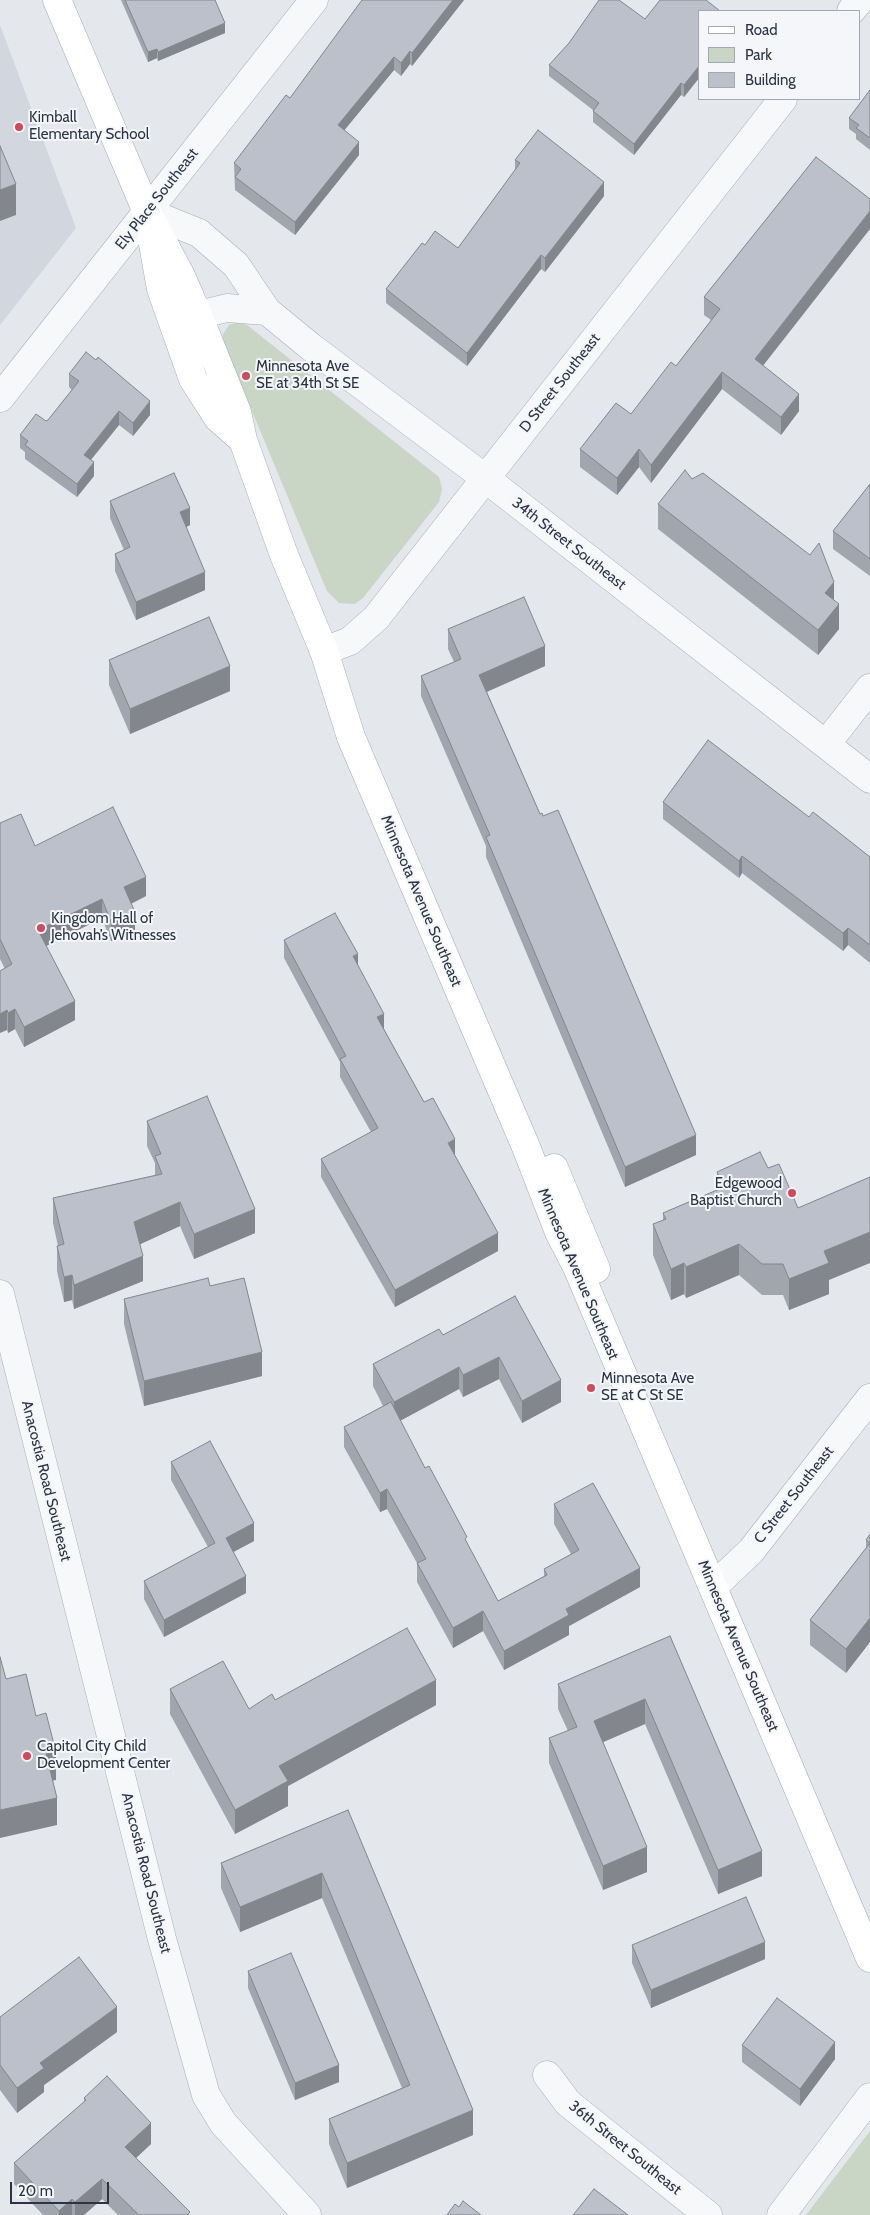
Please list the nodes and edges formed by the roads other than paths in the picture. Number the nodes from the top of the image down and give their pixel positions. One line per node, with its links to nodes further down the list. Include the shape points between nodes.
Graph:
1 (57, 0): 6 (main road, Minnesota Avenue Southeast)
2 (314, 0): 6 (street, Ely Place Southeast)
3 (860, 0): 4 (street)
4 (852, 10)
5 (782, 100): 11 (street, D Street Southeast)
6 (147, 212): 7 (street, 34th Street Southeast, via 199,233 236,265); 8 (main road, Minnesota Avenue Southeast); 9 (street, Ely Place Southeast); 10 (main road, Minnesota Avenue Southeast, via 162,289 193,380 218,418)
7 (267, 312): 8 (street, via 227,308); 11 (street, 34th Street Southeast)
8 (198, 314): 10 (main road, Minnesota Avenue Southeast, via 237,412)
9 (0, 398)
10 (243, 440): 12 (main road, Minnesota Avenue Southeast, via 284,555)
11 (485, 478): 12 (street, D Street Southeast, via 369,626 350,640); 14 (street, 34th Street Southeast)
12 (324, 651): 18 (main road, Minnesota Avenue Southeast, via 351,737 526,1147 559,1232 652,1449)
13 (870, 688): 14 (street)
14 (826, 744): 15 (street, 34th Street Southeast)
15 (870, 779)
16 (0, 1294): 23 (street, Anacostia Road Southeast, via 162,1939 206,2095 222,2123)
17 (870, 1398): 18 (street, C Street Southeast, via 751,1551)
18 (720, 1582): 19 (main road, Minnesota Avenue Southeast); 20 (main road, Minnesota Avenue Southeast)
19 (870, 1920)
20 (870, 1958)
21 (547, 2075): 24 (street, 36th Street Southeast, via 568,2103)
22 (870, 2097): 25 (street)
23 (307, 2215)
24 (708, 2215)
25 (781, 2215)

